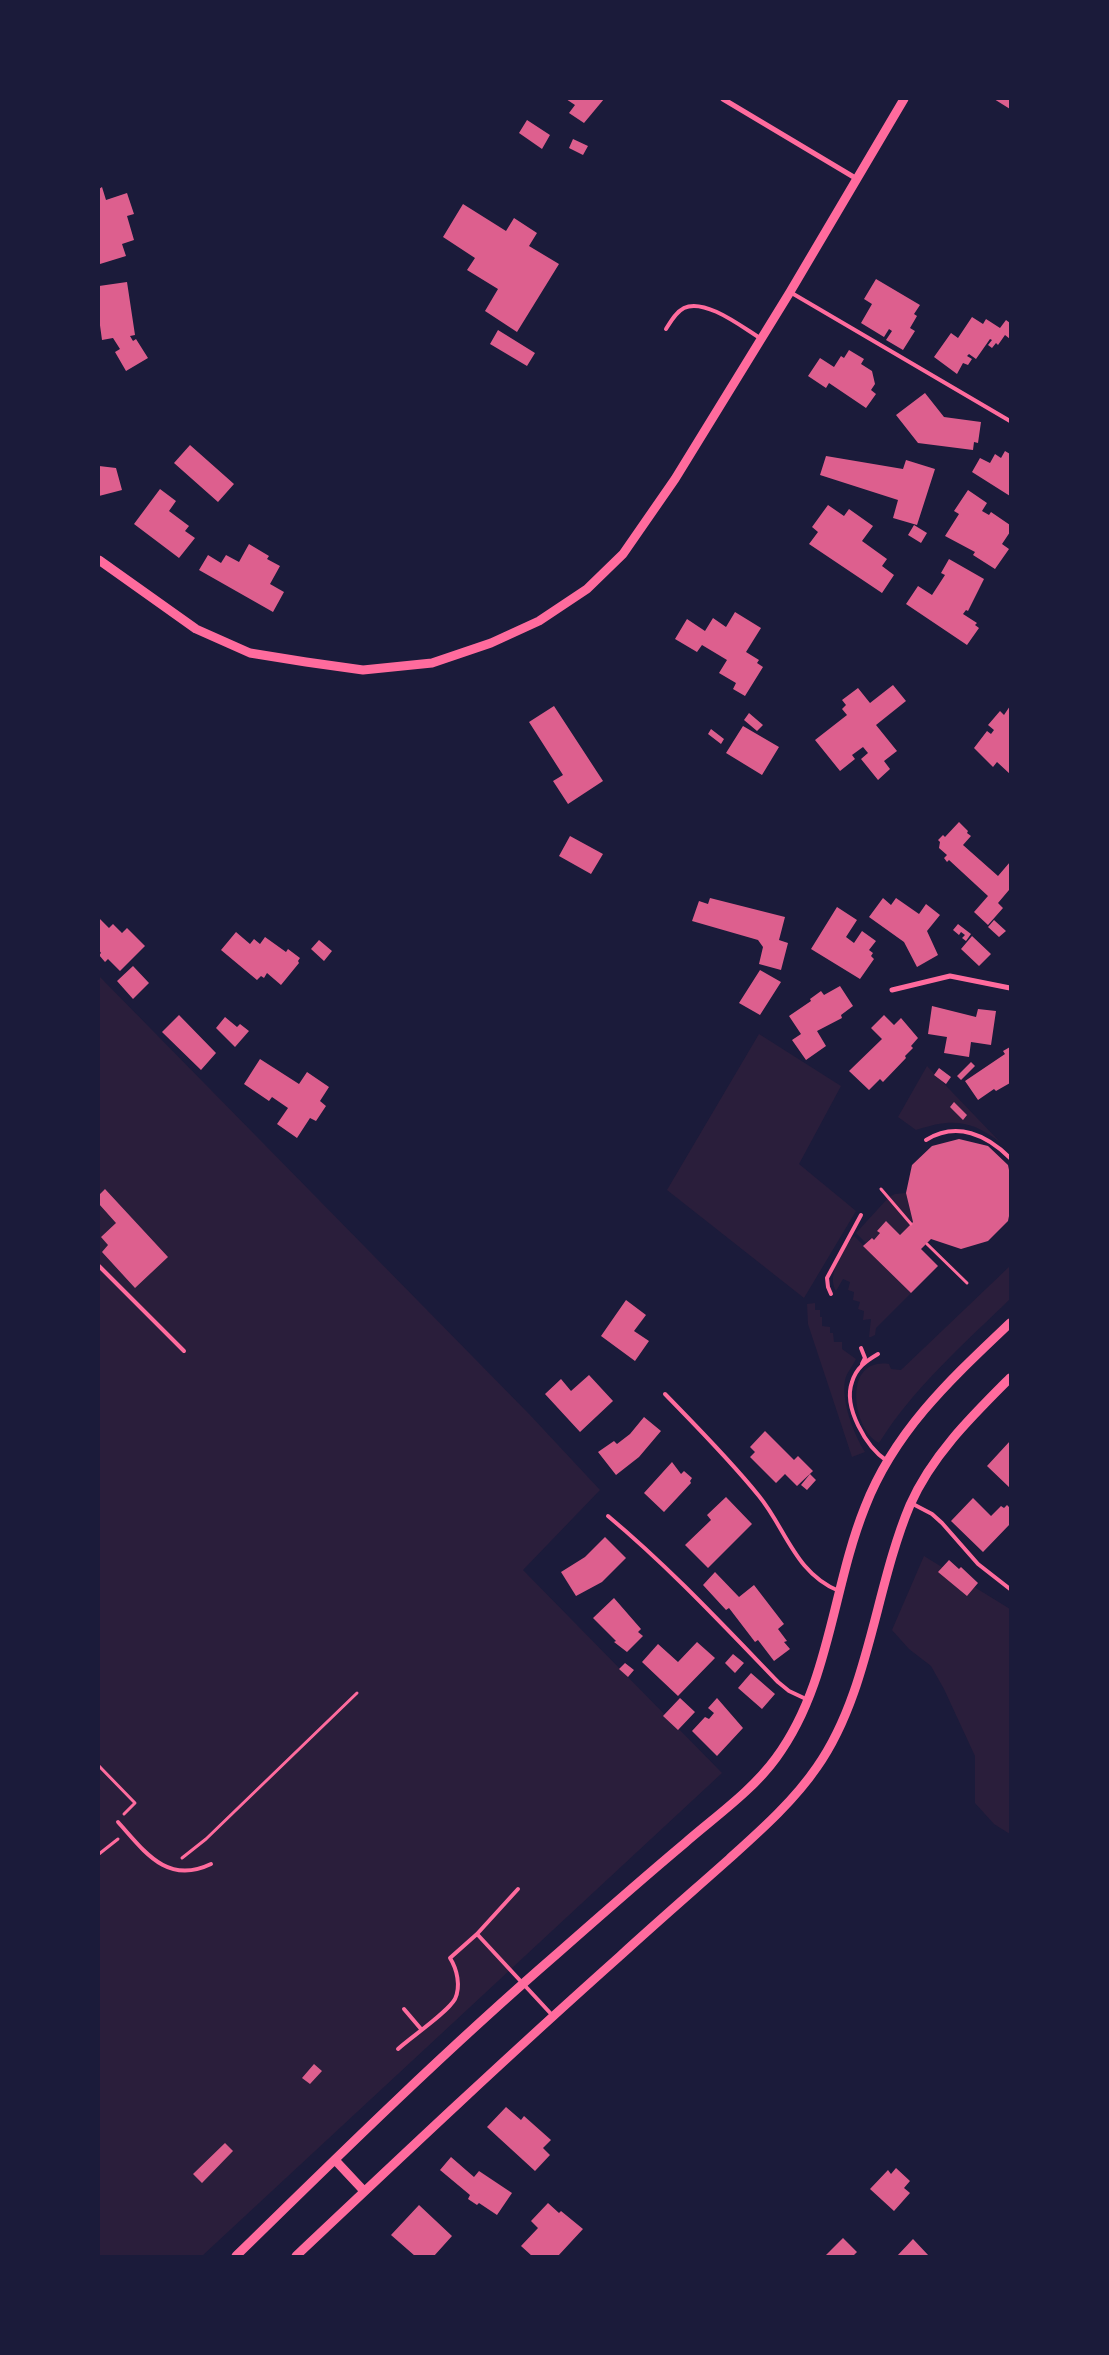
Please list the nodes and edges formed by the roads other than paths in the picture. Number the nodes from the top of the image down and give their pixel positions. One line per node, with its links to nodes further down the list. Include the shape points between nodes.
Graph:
1 (723, 99): 3 (street)
2 (904, 99): 3 (street)
3 (857, 179): 4 (street)
4 (790, 292): 6 (street); 7 (lane)
5 (666, 328): 6 (lane, via 676,314 696,305 711,309)
6 (762, 339): 8 (street, via 675,480 623,554 587,589 539,620 491,643 432,663 363,670 250,653 196,629)
7 (1010, 421)
8 (99, 560)
9 (1010, 988): 10 (street, via 950,976)
10 (892, 990)
11 (926, 1140): 12 (lane, via 946,1131 966,1131 985,1137)
12 (1010, 1158)
13 (861, 1215): 15 (lane, via 828,1278)
14 (99, 1266): 18 (lane)
15 (831, 1294)
16 (1010, 1323): 23 (street, via 939,1392 901,1438)
17 (861, 1348): 20 (lane, via 865,1358)
18 (184, 1351)
19 (878, 1354): 20 (lane)
20 (862, 1364): 23 (lane, via 851,1383 851,1404 870,1444)
21 (1010, 1378): 24 (street, via 948,1444 927,1472)
22 (665, 1394): 27 (lane, via 761,1498 805,1568 826,1585)
23 (887, 1461): 27 (street, via 864,1507)
24 (911, 1503): 26 (lane, via 932,1514 978,1564); 35 (street, via 895,1545 853,1693 819,1766 766,1825)
25 (608, 1516): 28 (lane, via 676,1577 778,1682)
26 (1010, 1589)
27 (839, 1590): 28 (street)
28 (809, 1700): 33 (street, via 789,1739 758,1779)
29 (118, 1822): 30 (lane, via 162,1865 186,1872)
30 (211, 1864)
31 (518, 1889): 32 (lane)
32 (477, 1934): 33 (lane); 36 (lane, via 450,1958 458,1978 454,2000)
33 (522, 1984): 35 (lane); 38 (street)
34 (404, 2009): 36 (lane)
35 (552, 2016): 39 (street)
36 (421, 2029): 37 (lane)
37 (398, 2049)
38 (335, 2160): 39 (street); 40 (street)
39 (364, 2191): 41 (street)
40 (236, 2256)
41 (296, 2256)

